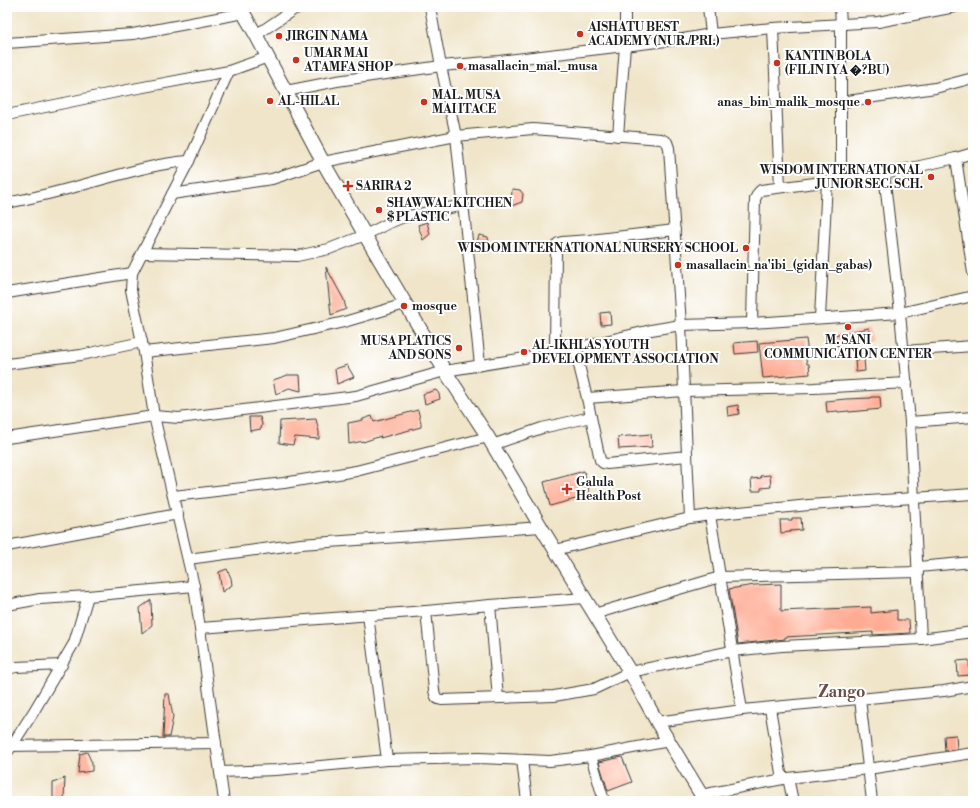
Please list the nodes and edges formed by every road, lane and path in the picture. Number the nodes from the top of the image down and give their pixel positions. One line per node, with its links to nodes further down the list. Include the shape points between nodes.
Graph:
1 (430, 7): 15 (street)
2 (625, 7): 13 (street)
3 (708, 7): 10 (street)
4 (840, 7): 8 (street)
5 (955, 7): 8 (street, via 878,22)
6 (296, 8): 11 (street)
7 (242, 10): 11 (street); 12 (street, via 133,34)
8 (841, 24): 9 (street); 19 (street)
9 (773, 28): 10 (street); 30 (street)
10 (711, 34): 13 (street)
11 (256, 35): 14 (street)
12 (7, 43)
13 (625, 46): 15 (street); 22 (street)
14 (268, 57): 16 (street); 18 (street)
15 (440, 66): 18 (street); 21 (street)
16 (229, 71): 20 (street); 25 (street)
17 (973, 78): 19 (street, via 935,88)
18 (286, 91): 26 (street)
19 (841, 102): 28 (street)
20 (7, 115)
21 (456, 136): 22 (street, via 533,130); 26 (street); 33 (street)
22 (618, 136): 35 (street, via 660,139 667,142)
23 (973, 153): 24 (street)
24 (956, 158): 27 (street); 34 (street)
25 (189, 161): 31 (street); 32 (street, via 173,162)
26 (324, 162): 31 (street, via 272,179); 36 (street)
27 (884, 174): 28 (street); 43 (street)
28 (841, 180): 29 (street)
29 (827, 181): 30 (street); 44 (street)
30 (780, 188): 45 (street, via 762,190 754,199)
31 (172, 194): 37 (street)
32 (7, 202)
33 (464, 205): 36 (street, via 404,217); 54 (street)
34 (970, 228): 39 (street)
35 (674, 230): 46 (street); 52 (street, via 558,243)
36 (365, 235): 37 (street, via 329,249 297,256); 42 (street)
37 (142, 253): 38 (street)
38 (132, 273): 40 (street); 47 (street, via 131,290)
39 (973, 273)
40 (7, 293)
41 (973, 296): 43 (street)
42 (405, 304): 51 (street, via 344,322 274,338); 55 (street)
43 (900, 312): 44 (street); 50 (street)
44 (820, 318): 45 (street)
45 (752, 323): 46 (street)
46 (681, 325): 49 (street); 57 (street)
47 (142, 342): 51 (street); 53 (street, via 81,355)
48 (973, 346): 50 (street)
49 (575, 349): 52 (street); 58 (street)
50 (904, 351): 56 (street)
51 (144, 352): 59 (street)
52 (555, 353): 54 (street)
53 (7, 364)
54 (480, 365): 55 (street)
55 (445, 371): 59 (street, via 356,396 179,418); 64 (street)
56 (907, 383): 57 (street, via 814,388); 62 (street)
57 (684, 390): 58 (street); 65 (street)
58 (587, 398): 60 (street)
59 (154, 416): 63 (street); 67 (street)
60 (591, 417): 64 (street); 65 (street, via 600,460 603,463)
61 (973, 417): 62 (street)
62 (910, 422): 68 (street)
63 (7, 438)
64 (490, 441): 67 (street, via 356,471 284,483); 72 (street)
65 (687, 456): 71 (street)
66 (973, 494): 68 (street)
67 (174, 496): 69 (street)
68 (914, 498): 70 (street); 77 (street)
69 (178, 514): 73 (street); 75 (street)
70 (710, 515): 71 (street); 78 (street)
71 (690, 518): 74 (street)
72 (541, 527): 74 (street); 75 (street, via 301,544)
73 (7, 546)
74 (555, 550): 81 (street)
75 (188, 559): 79 (street)
76 (973, 562): 77 (street)
77 (918, 570): 78 (street); 89 (street)
78 (720, 577): 85 (street); 90 (street)
79 (194, 586): 80 (street); 87 (street)
80 (88, 596): 82 (street, via 40,599); 91 (street, via 74,643)
81 (585, 598): 83 (street); 85 (street)
82 (7, 605)
83 (490, 605): 84 (street); 95 (street)
84 (426, 611): 86 (street); 95 (street, via 436,697 442,700)
85 (594, 614): 93 (street)
86 (368, 615): 87 (street); 105 (street)
87 (200, 628): 101 (street)
88 (973, 632): 89 (street)
89 (921, 639): 90 (street)
90 (732, 651): 93 (street); 98 (street)
91 (62, 665): 92 (street, via 16,666); 102 (street)
92 (7, 669)
93 (630, 672): 95 (street, via 594,689 554,696); 99 (street)
94 (973, 686): 96 (street)
95 (498, 698)
96 (860, 699): 97 (street); 107 (street)
97 (770, 708): 98 (street); 109 (street)
98 (742, 710): 99 (street)
99 (657, 722): 100 (street)
100 (669, 741): 104 (street); 110 (street)
101 (216, 743): 102 (street); 108 (street)
102 (9, 748)
103 (973, 753): 107 (street)
104 (591, 756): 106 (street, via 550,761); 113 (street)
105 (388, 760): 106 (street); 108 (street)
106 (522, 760): 112 (street)
107 (868, 769): 109 (street); 115 (street)
108 (220, 772): 111 (street)
109 (785, 778): 110 (street); 114 (street)
110 (703, 798)
111 (224, 801)
112 (526, 801)
113 (604, 801)
114 (793, 801)
115 (872, 801)

